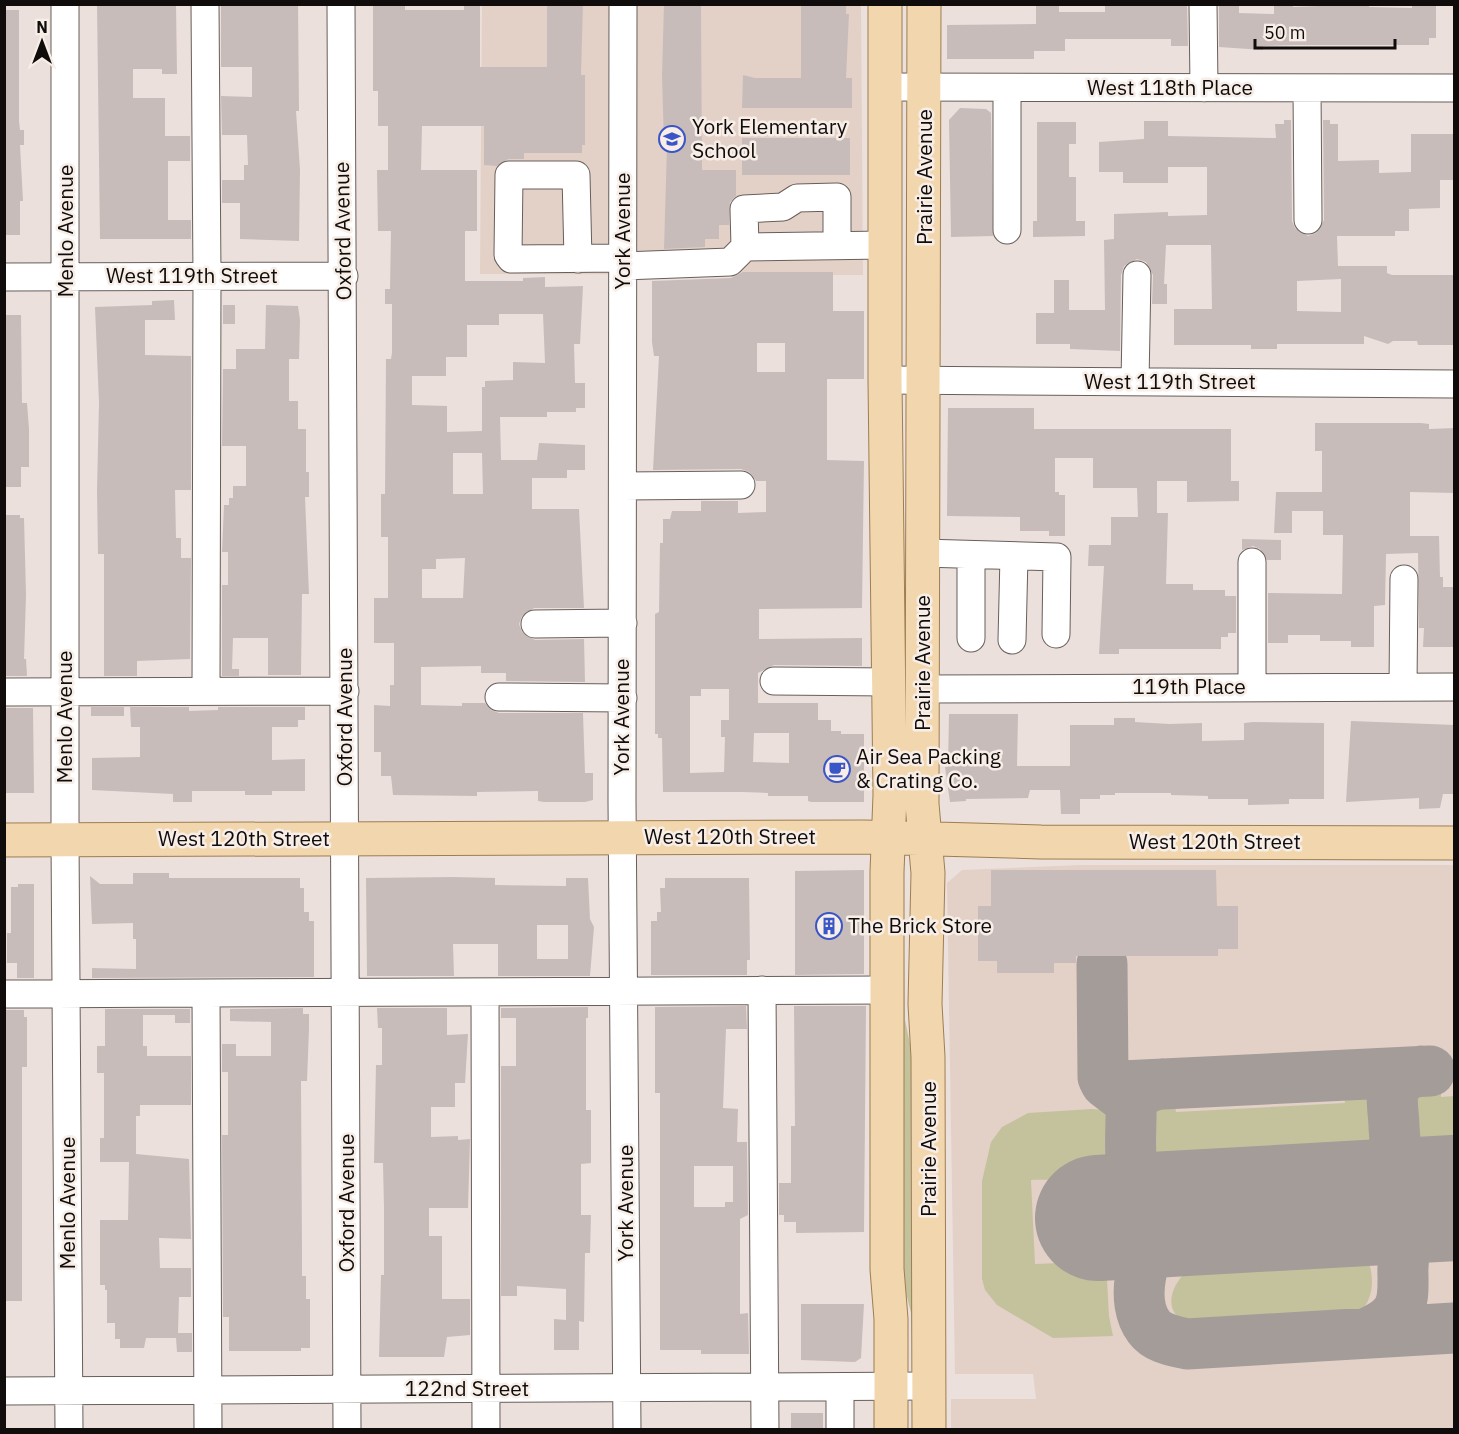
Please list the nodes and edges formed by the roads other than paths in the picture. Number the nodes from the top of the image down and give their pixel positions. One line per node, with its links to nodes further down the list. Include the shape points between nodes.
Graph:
1 (65, 4): 25 (street, Menlo Avenue)
2 (205, 4): 22 (street)
3 (341, 4): 23 (street, Oxford Avenue)
4 (623, 4): 20 (street, York Avenue)
5 (885, 4): 8 (main road, Prairie Avenue)
6 (924, 4): 9 (main road, Prairie Avenue)
7 (1203, 4): 11 (street)
8 (885, 87): 9 (street, West 118th Place); 17 (main road, Prairie Avenue)
9 (924, 87): 10 (street, West 118th Place); 27 (main road, Prairie Avenue)
10 (1007, 88): 11 (street, West 118th Place); 15 (street)
11 (1204, 88): 12 (street, West 118th Place)
12 (1307, 88): 13 (street, West 118th Place); 14 (street)
13 (1455, 88)
14 (1308, 220)
15 (1007, 230)
16 (837, 245): 17 (street); 18 (street); 18 (street, via 837,198 797,198 783,207 744,209)
17 (885, 245): 26 (main road, Prairie Avenue)
18 (745, 247): 20 (street, via 730,262)
19 (578, 259): 20 (street)
20 (623, 262): 31 (street, York Avenue)
21 (1137, 274): 28 (street)
22 (207, 276): 23 (street, West 119th Street); 25 (street, West 119th Street); 49 (street)
23 (344, 276): 50 (street, Oxford Avenue)
24 (4, 277): 25 (street, West 119th Street)
25 (66, 277): 48 (street, Menlo Avenue)
26 (885, 380): 27 (street, West 119th Street); 43 (main road, Prairie Avenue)
27 (924, 380): 28 (street, West 119th Street); 32 (main road, Prairie Avenue)
28 (1135, 382): 29 (street, West 119th Street)
29 (1455, 384)
30 (741, 484): 31 (street)
31 (623, 486): 37 (street, York Avenue)
32 (923, 553): 33 (street); 47 (main road, Prairie Avenue)
33 (971, 555): 34 (street); 40 (street)
34 (1014, 556): 39 (street, via 1057,557); 41 (street)
35 (1252, 562): 44 (street)
36 (1404, 579): 45 (street)
37 (623, 623): 38 (street); 53 (street, York Avenue)
38 (535, 624)
39 (1056, 634)
40 (971, 638)
41 (1012, 640)
42 (774, 681): 43 (street)
43 (890, 682): 57 (main road, Prairie Avenue)
44 (1252, 687): 45 (street, 119th Place); 47 (street, 119th Place)
45 (1403, 687): 46 (street, 119th Place)
46 (1455, 687)
47 (923, 689): 58 (main road, Prairie Avenue)
48 (65, 691): 49 (street); 51 (street); 55 (street, Menlo Avenue)
49 (206, 691): 50 (street)
50 (345, 691): 56 (street, Oxford Avenue)
51 (4, 692)
52 (499, 697): 53 (street)
53 (623, 698): 54 (street, York Avenue)
54 (623, 837): 56 (main road, West 120th Street); 57 (main road, West 120th Street); 63 (street, York Avenue)
55 (65, 839): 56 (main road, West 120th Street); 59 (main road, West 120th Street); 68 (street, Menlo Avenue)
56 (346, 839): 65 (street, Oxford Avenue)
57 (888, 839): 58 (main road, West 120th Street); 62 (main road, Prairie Avenue)
58 (924, 839): 60 (main road, West 120th Street); 70 (main road, Prairie Avenue, via 928,873 925,1004)
59 (4, 840)
60 (1455, 843)
61 (762, 990): 62 (street); 63 (street); 75 (street)
62 (887, 990): 69 (main road, Prairie Avenue)
63 (625, 992): 66 (street); 74 (street, York Avenue)
64 (206, 993): 65 (street); 68 (street); 76 (street)
65 (346, 993): 66 (street); 72 (street, Oxford Avenue)
66 (485, 993): 73 (street)
67 (4, 994): 68 (street)
68 (66, 994): 78 (street, Menlo Avenue)
69 (891, 1386): 70 (street, 122nd Street); 71 (street, 122nd Street); 86 (main road, Prairie Avenue)
70 (929, 1386): 87 (main road, Prairie Avenue)
71 (840, 1387): 75 (street, 122nd Street); 85 (street)
72 (347, 1389): 73 (street, 122nd Street); 76 (street, 122nd Street); 81 (street, Oxford Avenue)
73 (486, 1389): 74 (street, 122nd Street); 82 (street)
74 (627, 1389): 75 (street, 122nd Street); 83 (street, York Avenue)
75 (765, 1389): 84 (street)
76 (208, 1390): 78 (street, 122nd Street); 80 (street)
77 (4, 1391): 78 (street, 122nd Street)
78 (69, 1391): 79 (street, Menlo Avenue)
79 (69, 1430)
80 (208, 1430)
81 (347, 1430)
82 (486, 1430)
83 (627, 1430)
84 (765, 1430)
85 (840, 1430)
86 (891, 1430)
87 (929, 1430)

